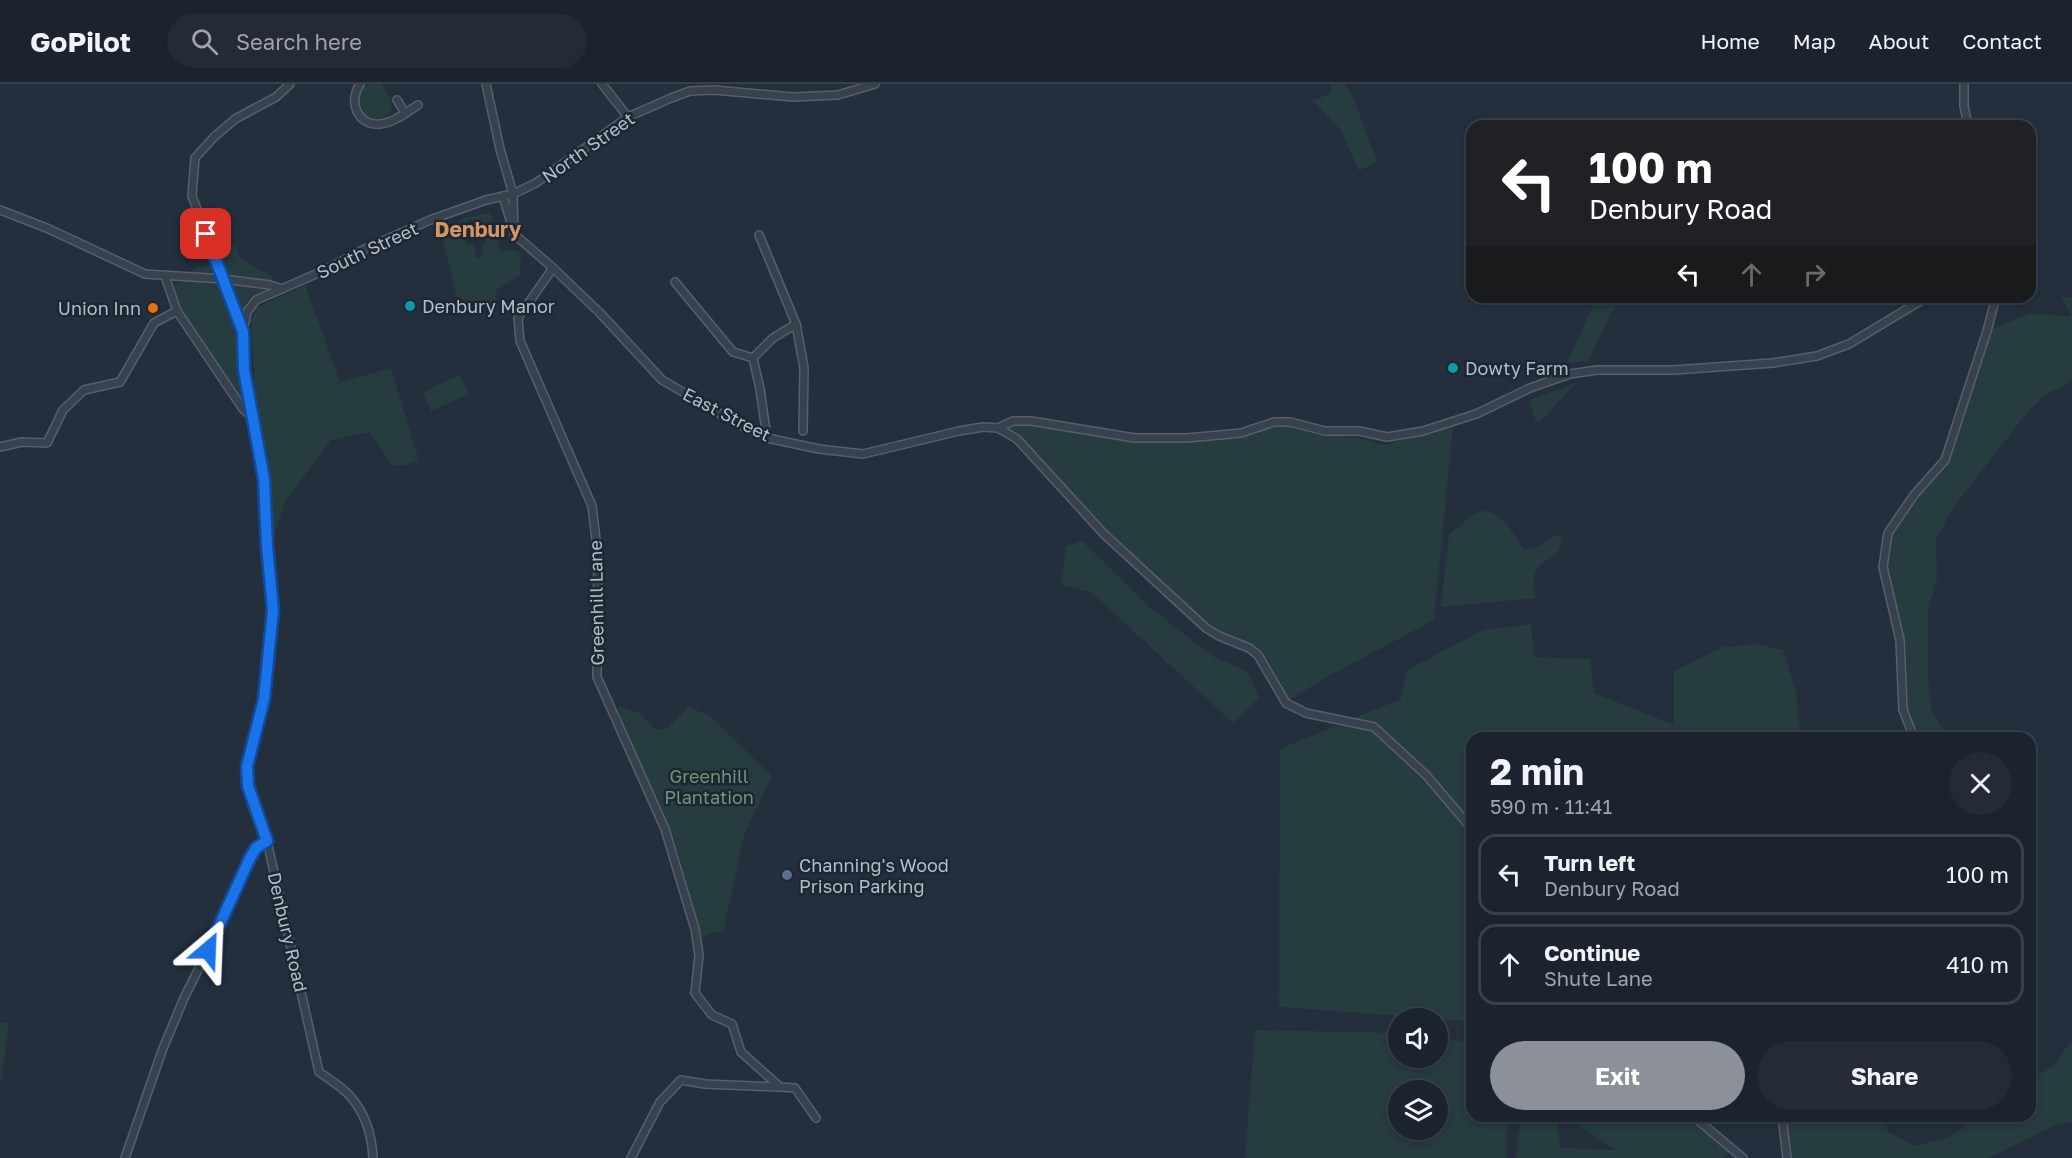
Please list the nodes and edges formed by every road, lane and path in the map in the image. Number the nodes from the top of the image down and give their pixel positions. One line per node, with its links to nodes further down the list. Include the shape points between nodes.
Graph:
1 (290, 84): 19 (street, via 276,97 235,119 195,158 192,196)
2 (360, 84): 9 (street, via 354,92 355,108 365,121 379,124)
3 (486, 84): 12 (street)
4 (602, 84): 10 (street)
5 (876, 84): 10 (street, North Street, via 820,96 690,91)
6 (1964, 84): 11 (street)
7 (397, 100): 9 (street)
8 (418, 105): 9 (street)
9 (405, 113)
10 (628, 117): 12 (street, North Street, via 536,183)
11 (1967, 120)
12 (513, 194): 13 (street, South Street); 15 (street)
13 (503, 196): 15 (street); 21 (street, South Street, via 430,220)
14 (0, 210): 18 (street, via 145,274)
15 (514, 234): 17 (street, East Street)
16 (759, 235): 25 (street)
17 (553, 268): 31 (street, East Street, via 662,381); 36 (street, Greenhill Lane, via 518,318 520,341 592,506 598,556 597,677 665,829 695,929 699,955 695,993 711,1015 732,1024 741,1052)
18 (165, 276): 19 (street); 24 (street)
19 (224, 279): 21 (street); 26 (street)
20 (675, 282): 27 (street, via 733,351)
21 (282, 289): 26 (street, South Street, via 256,300 247,312)
22 (1917, 303): 29 (street, East Street, via 1849,344 1817,356 1773,363 1570,374 1476,414 1423,431 1387,437 1359,431 1325,431 1290,422 1241,433 1187,438 1135,438 1031,421 1013,421)
23 (1994, 303): 33 (street, via 1945,460 1888,533 1883,567 1900,640 1903,710)
24 (177, 311): 28 (street); 32 (street, via 154,323 120,382 84,390 63,410 47,443 22,442)
25 (796, 324): 27 (street, via 773,338); 30 (street, via 804,368)
26 (243, 332): 28 (street, Denbury Road, via 244,370)
27 (753, 358): 31 (street)
28 (252, 417): 35 (street, Denbury Road, via 264,479 273,610 264,699 247,777)
29 (998, 428): 31 (street, East Street, via 959,431 863,454); 34 (street, via 1017,439 1104,534 1206,628 1258,655 1286,703 1306,713 1374,727 1426,775)
30 (803, 431)
31 (767, 438)
32 (0, 447)
33 (1912, 732)
34 (1466, 822)
35 (267, 841): 40 (street, via 256,848 249,860 184,998); 41 (street, Denbury Road, via 320,1072 350,1095 365,1119)
36 (780, 1087): 37 (street, via 795,1088); 42 (street, via 681,1080 660,1102)
37 (816, 1118)
38 (1700, 1122): 43 (street)
39 (1783, 1122): 44 (street)
40 (125, 1158)
41 (373, 1158)
42 (631, 1158)
43 (1743, 1158)
44 (1787, 1158)

